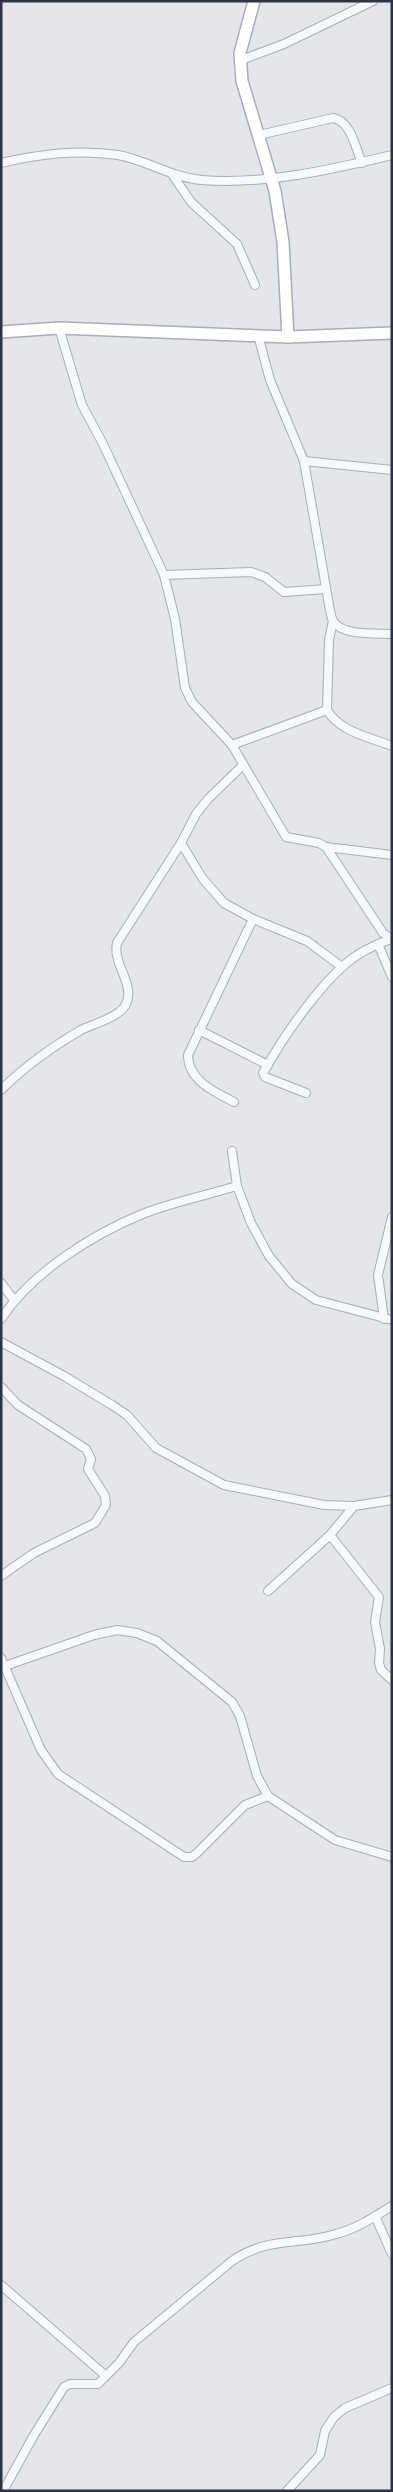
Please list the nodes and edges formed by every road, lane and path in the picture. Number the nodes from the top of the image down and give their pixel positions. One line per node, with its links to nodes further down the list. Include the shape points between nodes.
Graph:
1 (254, 1): 3 (street)
2 (374, 1): 3 (street, via 284,44)
3 (240, 60): 4 (street, via 242,81)
4 (259, 135): 6 (street, via 340,119 346,123); 9 (street)
5 (392, 155): 6 (street)
6 (362, 162): 9 (street)
7 (1, 163): 8 (street, via 47,153 110,155)
8 (172, 174): 9 (street, via 202,180); 10 (street, via 192,202 237,244)
9 (272, 180): 15 (street, via 283,242)
10 (255, 285)
11 (59, 328): 12 (street); 14 (street); 18 (street, via 82,404)
12 (1, 332)
13 (392, 333): 15 (street)
14 (258, 335): 15 (street); 16 (street, via 272,385)
15 (288, 336)
16 (304, 461): 17 (street); 19 (street)
17 (392, 470)
18 (164, 575): 19 (street, via 251,572 284,592); 23 (street, via 175,618 185,688 192,702)
19 (326, 589): 20 (street)
20 (333, 621): 21 (street, via 348,630); 22 (street, via 329,640)
21 (392, 634)
22 (327, 710): 23 (street); 24 (street, via 332,719 343,727)
23 (232, 745): 25 (street)
24 (392, 746)
25 (244, 765): 26 (street, via 208,799); 27 (street, via 286,837)
26 (181, 843): 29 (street, via 203,879 224,902); 36 (street, via 116,943 117,958 128,988 125,1006 37,1058)
27 (326, 847): 28 (street); 30 (street, via 383,933)
28 (392, 855)
29 (253, 919): 32 (street, via 307,941); 34 (street)
30 (391, 939): 31 (street)
31 (378, 944): 32 (street); 33 (street)
32 (342, 968): 35 (street, via 316,997)
33 (392, 976)
34 (199, 1030): 35 (street); 38 (street, via 188,1055 193,1075)
35 (268, 1065): 37 (street, via 263,1073 265,1077)
36 (1, 1090)
37 (306, 1093)
38 (234, 1102)
39 (232, 1151): 40 (street)
40 (237, 1186): 43 (street, via 145,1213 117,1227 57,1263); 45 (street, via 250,1223 269,1256 292,1284 316,1300)
41 (392, 1217): 45 (street, via 378,1275)
42 (1, 1283): 43 (street)
43 (14, 1300): 44 (street)
44 (1, 1319)
45 (388, 1320)
46 (1, 1342): 49 (street, via 112,1405 127,1415 156,1448 224,1485 269,1492 304,1502)
47 (1, 1387): 51 (street, via 18,1405 86,1449 91,1459 88,1469 105,1496 106,1505 95,1523 34,1553)
48 (392, 1500): 49 (street)
49 (354, 1506): 50 (street)
50 (330, 1534): 52 (street); 55 (street, via 379,1597 375,1622 379,1663 381,1670)
51 (1, 1576)
52 (268, 1591)
53 (1, 1658): 54 (street)
54 (5, 1666): 56 (street, via 117,1630 138,1633 157,1641 232,1702 240,1716 257,1776); 56 (street, via 49,1764 84,1792 184,1856 192,1857 197,1853 245,1805)
55 (392, 1680)
56 (268, 1796): 57 (street, via 335,1840)
57 (392, 1857)
58 (392, 2206): 59 (street)
59 (375, 2216): 60 (street); 62 (street, via 337,2234 264,2245 247,2251 134,2342)
60 (392, 2254)
61 (1, 2285): 62 (street)
62 (106, 2376): 64 (street, via 98,2384 70,2384 60,2392)
63 (392, 2388): 65 (street, via 345,2408 334,2417 325,2431 320,2455)
64 (3, 2491)
65 (287, 2491)

